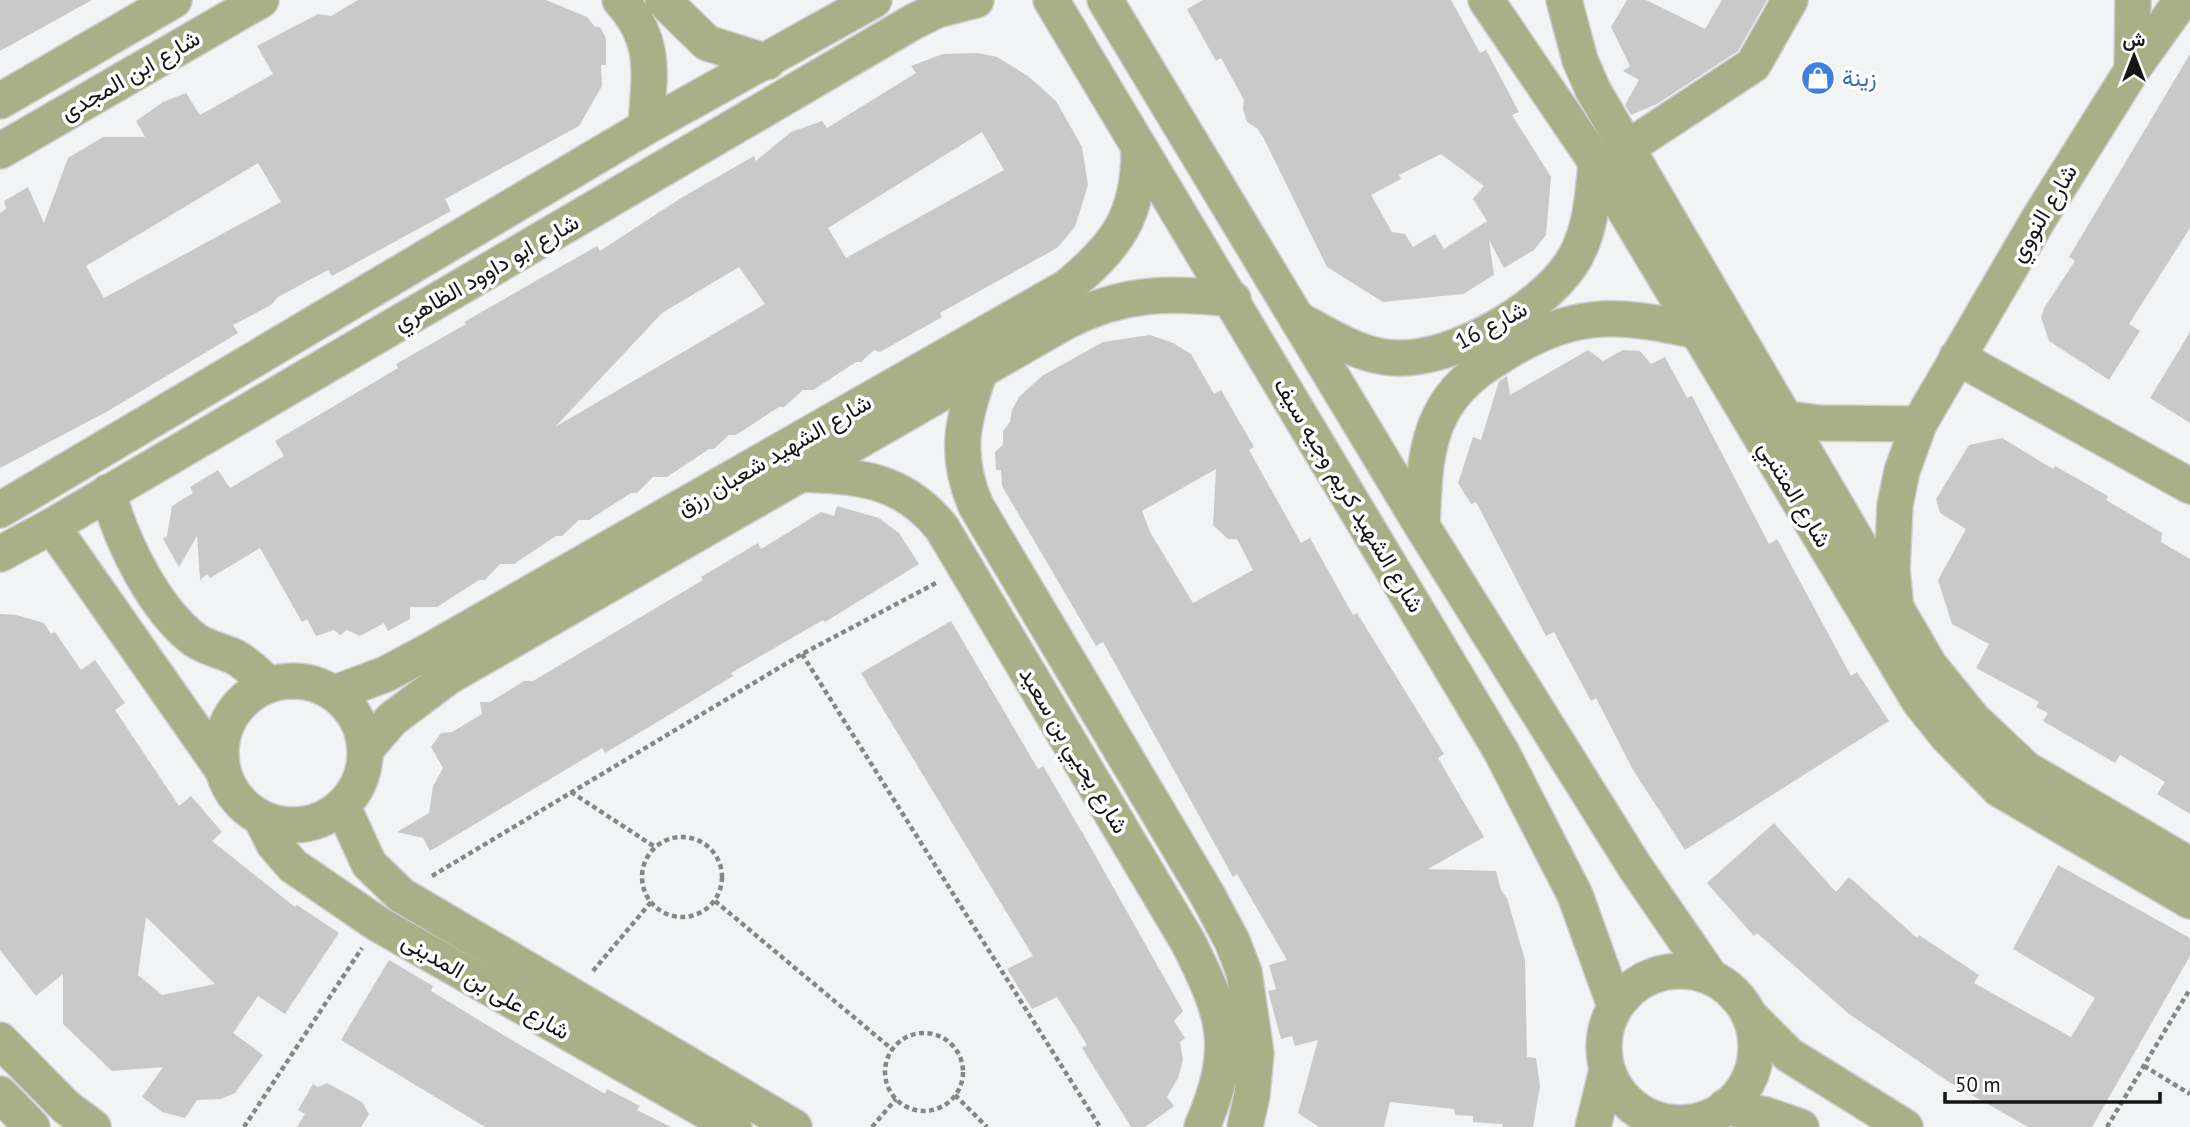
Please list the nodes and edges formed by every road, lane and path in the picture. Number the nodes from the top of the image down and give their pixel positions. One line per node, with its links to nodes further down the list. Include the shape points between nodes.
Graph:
1 (174, 0): 16 (street, شارع ابن المجدى)
2 (261, 0): 20 (street, شارع ابن المجدى)
3 (620, 0): 17 (street, via 636,17 647,41)
4 (663, 0): 14 (street, via 707,43)
5 (874, 0): 14 (street, شارع ابو داوود الظاهري)
6 (976, 0): 32 (street, شارع ابو داوود الظاهري, via 913,22)
7 (1051, 0): 19 (street, شارع الشهيد كريم وجيه سيف)
8 (1105, 0): 23 (street, شارع الشهيد كريم وجيه سيف)
9 (1486, 0): 21 (street, شارع المتنبي)
10 (1563, 0): 18 (street, شارع المتنبي, via 1589,80)
11 (1790, 0): 18 (street, via 1744,74)
12 (2133, 0): 15 (street)
13 (2182, 0): 15 (street, شارع النووي)
14 (767, 62): 17 (street, شارع ابو داوود الظاهري)
15 (2132, 70): 25 (street, شارع النووي)
16 (0, 101)
17 (646, 127): 33 (street, شارع ابو داوود الظاهري)
18 (1627, 148): 28 (street, شارع المتنبي)
19 (1139, 150): 22 (street, شارع الشهيد كريم وجيه سيف); 27 (street, شارع الشهيد شعبان رزق, via 1139,185 1131,212 1097,263)
20 (0, 151)
21 (1595, 162): 23 (street, شارع 16, via 1586,231 1572,263 1546,293 1513,317 1452,347 1397,358 1365,353); 24 (street, شارع المتنبي)
22 (1233, 299): 26 (street, شارع الشهيد شعبان رزق, via 1181,294 1116,300 1065,322); 57 (street, شارع الشهيد كريم وجيه سيف, via 1501,751 1575,895)
23 (1298, 319): 35 (street, شارع الشهيد كريم وجيه سيف)
24 (1697, 331): 35 (street, شارع 16, via 1652,321 1593,318 1560,325 1523,341 1484,366 1456,389 1439,417 1428,451); 51 (street, شارع المتنبي, via 1919,701 1947,736 1999,789)
25 (1957, 357): 29 (street, شارع النووي); 31 (street)
26 (980, 371): 27 (street, شارع الشهيد شعبان رزق); 78 (street, شارع يحيي بن سعيد, via 967,406 962,446 966,482 976,506 1208,896 1244,972 1256,1053)
27 (885, 408): 30 (street, شارع الشهيد شعبان رزق); 41 (street, شارع الشهيد شعبان رزق, via 386,674)
28 (1783, 418): 29 (street); 38 (street, شارع المتنبي)
29 (1919, 424): 38 (street, شارع النووي, via 1895,505 1892,570)
30 (797, 474): 37 (street, شارع يحيي بن سعيد, via 841,475 901,492 925,506); 42 (street, شارع الشهيد شعبان رزق, via 448,677 392,719)
31 (2190, 486)
32 (108, 492): 34 (street, شارع ابو داوود الظاهري); 40 (street, via 116,519 154,595 177,624 198,642 237,658)
33 (0, 510)
34 (52, 526): 36 (street, شارع ابو داوود الظاهري); 43 (street)
35 (1422, 526): 54 (street, شارع الشهيد كريم وجيه سيف, via 1635,867)
36 (0, 554)
37 (965, 568): 39 (path); 77 (street, شارع يحيي بن سعيد, via 1208,981 1220,1018 1224,1054 1217,1091)
38 (1896, 607): 48 (street, شارع المتنبي, via 1950,692 2026,769)
39 (802, 654): 44 (path); 76 (path)
40 (269, 685): 41 (street, via 301,681); 43 (street, via 239,704 229,718 223,734)
41 (335, 693): 42 (street, via 362,727)
42 (366, 749): 45 (street, via 364,770)
43 (222, 769): 46 (street, via 243,806)
44 (571, 792): 47 (path); 49 (path)
45 (343, 807): 46 (street, via 304,825 282,825); 49 (street, شارع على بن المدينى, via 369,864)
46 (261, 818): 53 (street, شارع على بن المدينى, via 274,844 293,866)
47 (655, 847): 50 (path, via 688,838 709,847 722,867); 52 (path, via 642,874)
48 (2190, 865)
49 (401, 895): 56 (street, شارع على بن المدينى)
50 (715, 901): 52 (path, via 698,914 678,917); 60 (path)
51 (2190, 901)
52 (651, 902): 56 (path)
53 (378, 924): 71 (path); 72 (street, شارع على بن المدينى)
54 (1710, 976): 57 (street, via 1684,971 1657,974 1633,986); 58 (street, via 1740,999)
55 (2190, 989): 61 (path)
56 (571, 998): 73 (street, شارع على بن المدينى)
57 (1615, 1006): 62 (street, via 1605,1027)
58 (1749, 1016): 67 (street, via 1756,1041 1754,1065 1743,1089); 81 (street, via 1789,1055)
59 (0, 1040): 70 (street, via 65,1107)
60 (893, 1050): 65 (path, via 900,1041 921,1033 952,1045 963,1075); 66 (path, via 886,1070)
61 (2144, 1066): 64 (path); 82 (path)
62 (1607, 1070): 68 (street, via 1620,1095 1642,1113); 79 (street)
63 (0, 1094): 69 (street)
64 (2190, 1094)
65 (955, 1096): 66 (path, via 927,1111); 75 (path)
66 (896, 1099): 74 (path)
67 (1725, 1107): 68 (street, via 1708,1117); 80 (street)
68 (1667, 1124)
69 (32, 1127)
70 (93, 1127)
71 (244, 1127)
72 (734, 1127)
73 (793, 1127)
74 (872, 1127)
75 (987, 1127)
76 (1100, 1127)
77 (1202, 1127)
78 (1245, 1127)
79 (1593, 1127)
80 (1801, 1127)
81 (1905, 1127)
82 (2107, 1127)

